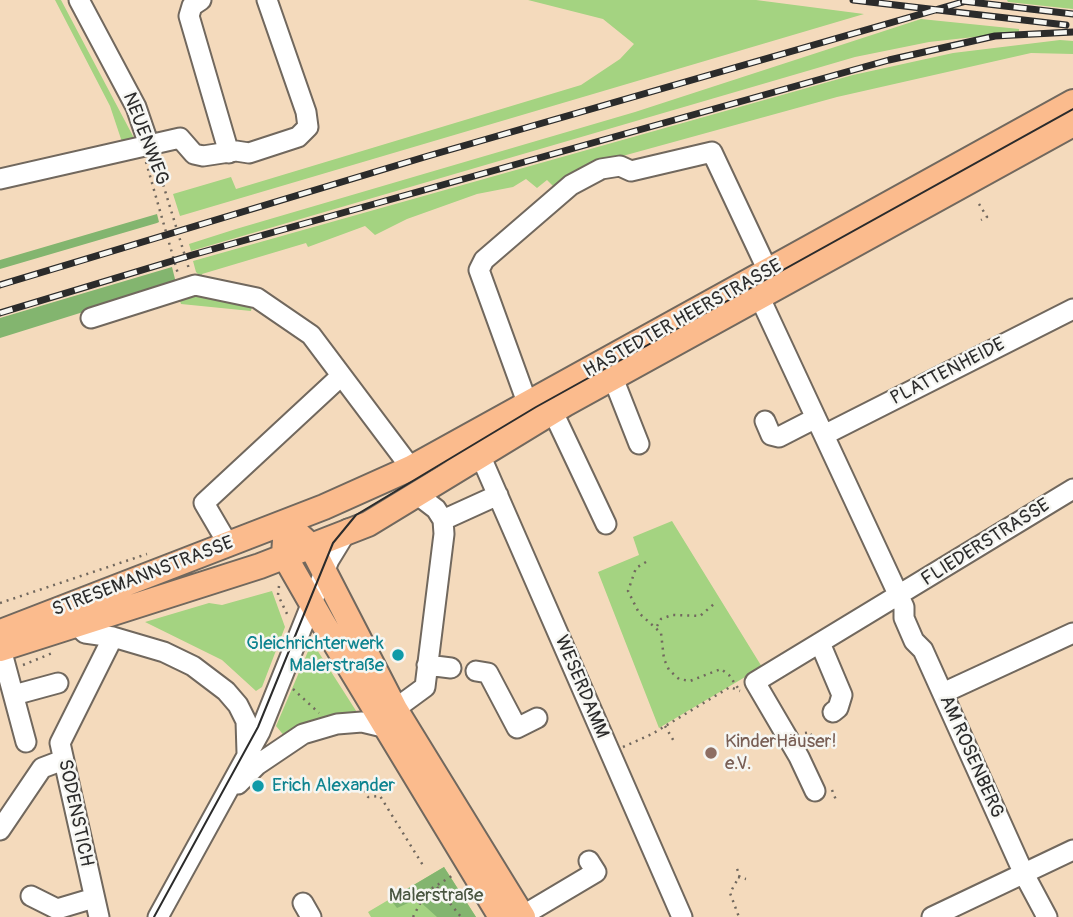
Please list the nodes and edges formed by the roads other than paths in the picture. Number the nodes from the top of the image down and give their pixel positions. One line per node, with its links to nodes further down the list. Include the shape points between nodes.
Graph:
1 (79, 0): 7 (street, NEUENWEG, via 136,107)
2 (201, 0): 8 (street, via 192,6 189,16)
3 (267, 0): 8 (street, via 306,112 307,127 298,137 271,148)
4 (1073, 102): 10 (main road, HASTEDTER HEERSTRASSE)
5 (1073, 114): 29 (street, via 538,410 368,510)
6 (1073, 124): 11 (main road, HASTEDTER HEERSTRASSE)
7 (145, 145): 8 (street, via 180,138 194,154); 9 (street)
8 (229, 153)
9 (0, 179)
10 (768, 271): 16 (main road, HASTEDTER HEERSTRASSE); 16 (street, via 712,152 631,171 620,166 601,169 571,185 479,270)
11 (760, 299): 15 (main road, HASTEDTER HEERSTRASSE); 19 (street, AM ROSENBERG)
12 (1073, 309): 19 (street, PLATTENHEIDE)
13 (91, 318): 14 (street, via 188,286 257,298 311,335)
14 (341, 376): 22 (street); 30 (street, via 204,503)
15 (613, 378): 17 (main road, HASTEDTER HEERSTRASSE); 20 (street)
16 (528, 405): 22 (main road, HASTEDTER HEERSTRASSE)
17 (553, 412): 21 (main road, HASTEDTER HEERSTRASSE); 28 (street)
18 (765, 421): 19 (street, PLATTENHEIDE, via 771,435 779,437)
19 (820, 426): 34 (street, AM ROSENBERG)
20 (639, 444)
21 (481, 457): 24 (street, WESERDAMM); 25 (main road, HASTEDTER HEERSTRASSE)
22 (411, 468): 27 (main road, HASTEDTER HEERSTRASSE)
23 (1073, 489): 34 (street, FLIEDERSTRASSE)
24 (498, 495): 26 (street); 63 (street, WESERDAMM)
25 (419, 496): 26 (street); 29 (main road, HASTEDTER HEERSTRASSE)
26 (443, 520): 41 (street)
27 (286, 522): 30 (main road, STRESEMANNSTRASSE); 31 (main road); 32 (main road)
28 (606, 524)
29 (345, 532): 31 (main road, HASTEDTER HEERSTRASSE); 33 (street)
30 (228, 544): 39 (main road, STRESEMANNSTRASSE)
31 (311, 546): 32 (main road, HASTEDTER HEERSTRASSE); 33 (main road)
32 (284, 555): 35 (main road); 36 (main road, STRESEMANNSTRASSE)
33 (324, 573): 35 (street); 49 (main road)
34 (899, 596): 40 (street); 45 (street, AM ROSENBERG, via 909,629)
35 (312, 603): 49 (main road); 51 (street)
36 (76, 624): 38 (street, via 85,633); 39 (main road, STRESEMANNSTRASSE)
37 (1073, 633): 45 (street)
38 (113, 637): 51 (street, via 164,652 193,666 226,691 246,721); 52 (street, SODENSTICH, via 60,743)
39 (0, 643): 46 (street)
40 (820, 643): 47 (street, via 842,695); 53 (street, via 755,682)
41 (428, 665): 42 (street); 49 (street, via 425,687)
42 (451, 668)
43 (476, 671): 48 (street, via 488,673 517,728)
44 (58, 683): 46 (street)
45 (943, 693): 58 (street, AM ROSENBERG)
46 (14, 695): 50 (street)
47 (832, 712)
48 (537, 718)
49 (391, 719): 54 (street, via 303,734 257,765); 62 (main road); 62 (main road, via 470,866)
50 (26, 743)
51 (247, 755): 54 (street)
52 (63, 760): 55 (street, via 42,768); 60 (street, SODENSTICH)
53 (815, 791)
54 (216, 813): 61 (street)
55 (0, 830)
56 (1073, 850): 58 (street)
57 (589, 861): 62 (street, via 596,872)
58 (1024, 874): 64 (street); 65 (street, AM ROSENBERG)
59 (32, 896): 60 (street, via 57,909)
60 (97, 908)
61 (158, 917)
62 (515, 917)
63 (682, 917)
64 (932, 917)
65 (1047, 917)

